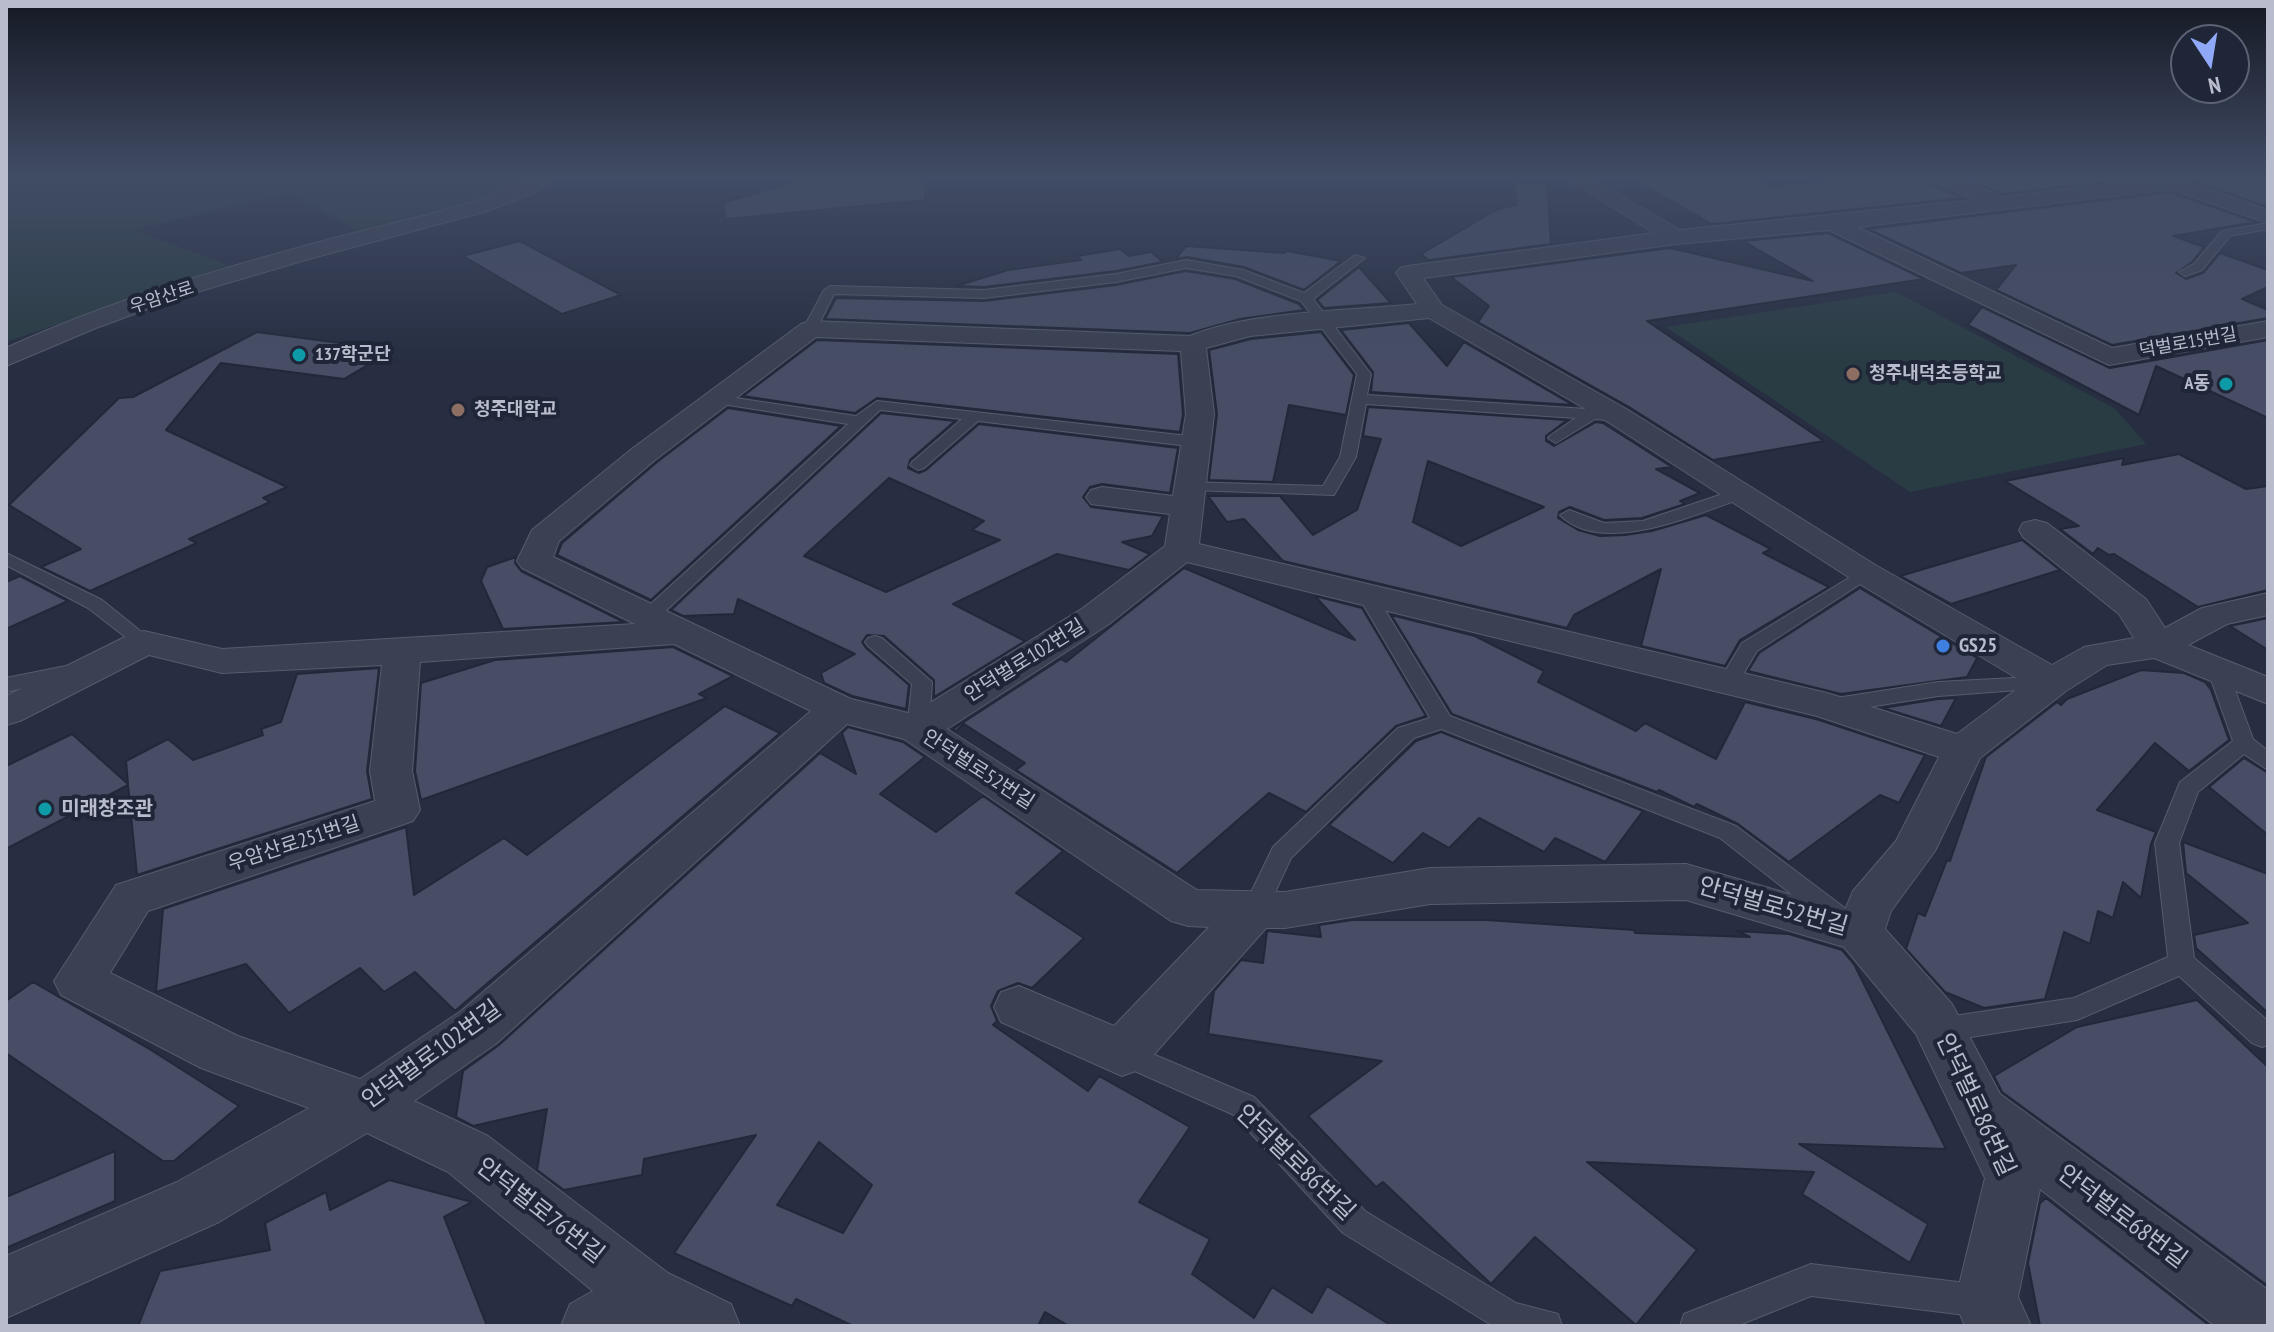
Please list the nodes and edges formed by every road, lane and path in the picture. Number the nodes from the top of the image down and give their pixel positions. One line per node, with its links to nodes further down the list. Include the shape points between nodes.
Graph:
1 (358, 238): 12 (street, 우암산로, via 136,306)
2 (1667, 238): 8 (street, via 1408,273)
3 (1863, 238): 10 (street, 덕벌로15번길, via 2109,357)
4 (2222, 238): 6 (lane, via 2198,267)
5 (1359, 258): 7 (lane)
6 (2185, 272)
7 (1315, 309): 8 (street, 안덕벌로52번길); 9 (lane, 안덕벌로52번길, via 1239,273 1186,264 984,294 830,290); 11 (street, 안덕벌로52번길); 14 (lane, via 1364,374)
8 (1433, 310): 15 (street)
9 (810, 329): 11 (street, 안덕벌로52번길); 13 (street, 안덕벌로52번길)
10 (2268, 329)
11 (1193, 344): 19 (street, via 1200,414)
12 (6, 358)
13 (715, 399): 17 (lane); 31 (street, 안덕벌로52번길, via 544,537 534,561)
14 (1358, 399): 15 (lane); 22 (lane, via 1348,457 1328,491)
15 (1605, 415): 18 (lane); 21 (street)
16 (975, 416): 17 (lane, via 877,405); 19 (lane); 20 (lane)
17 (860, 421): 31 (lane)
18 (1556, 438)
19 (1197, 442): 22 (street)
20 (918, 465)
21 (1740, 493): 24 (lane, via 1645,526 1602,528); 28 (street)
22 (1190, 496): 23 (street); 26 (street)
23 (1102, 497)
24 (1569, 515)
25 (2035, 530): 34 (street, via 2133,607)
26 (1181, 550): 29 (street); 46 (street, 안덕벌로102번길, via 1096,616)
27 (6, 558): 32 (lane, via 95,604)
28 (1865, 573): 38 (street); 39 (lane, via 1749,647)
29 (1366, 594): 39 (street); 45 (lane)
30 (2268, 604): 34 (street, 안덕벌로52번길, via 2215,616)
31 (665, 624): 35 (street); 43 (street, 안덕벌로52번길)
32 (144, 642): 35 (street, via 222,661); 36 (street)
33 (875, 642): 46 (lane, via 922,682)
34 (2158, 646): 37 (street); 38 (street, 안덕벌로52번길, via 2097,655)
35 (402, 652): 53 (street, 우암산로251번길, via 391,771 398,810 132,898)
36 (102, 664): 40 (lane); 44 (street)
37 (2218, 671): 41 (street); 47 (lane)
38 (2052, 682): 42 (lane, 안덕벌로52번길, via 1938,689); 48 (street, 안덕벌로52번길)
39 (1728, 683): 42 (street)
40 (6, 685)
41 (2268, 691)
42 (1827, 706): 48 (street)
43 (839, 709): 46 (street, 안덕벌로52번길); 58 (street, 안덕벌로102번길, via 479,1027)
44 (6, 712)
45 (1442, 721): 50 (lane, via 1406,733 1281,853); 51 (lane, 안덕벌로52번길, via 1728,832)
46 (918, 729): 50 (street, 안덕벌로52번길, via 1188,908)
47 (2244, 743): 49 (lane); 52 (lane, via 2188,788 2167,843)
48 (1963, 750): 51 (street, 안덕벌로52번길, via 1913,851 1870,904)
49 (2268, 762)
50 (1255, 909): 51 (street, 안덕벌로52번길, via 1285,910 1430,886 1686,882); 57 (street)
51 (1860, 933): 55 (street, 안덕벌로86번길)
52 (2182, 963): 55 (lane, via 2077,1009); 56 (lane)
53 (79, 981): 58 (street, 안덕벌로76번길, via 220,1052)
54 (1019, 1007): 57 (street)
55 (1940, 1030): 59 (street, 안덕벌로86번길)
56 (2266, 1036)
57 (1122, 1053): 65 (lane, 안덕벌로86번길, via 1244,1106 1354,1222 1510,1318)
58 (365, 1105): 60 (street, 안덕벌로102번길, via 198,1202); 61 (street, 안덕벌로76번길, via 468,1154)
59 (1978, 1108): 62 (street, 안덕벌로86번길, via 2014,1177); 67 (street, 안덕벌로68번길)
60 (6, 1287)
61 (646, 1295): 63 (street); 64 (street, 안덕벌로76번길)
62 (1993, 1314): 66 (lane, 안덕벌로86번길, via 1811,1280)
63 (592, 1326)
64 (709, 1326)
65 (1546, 1326)
66 (1696, 1326)
67 (2265, 1326)

